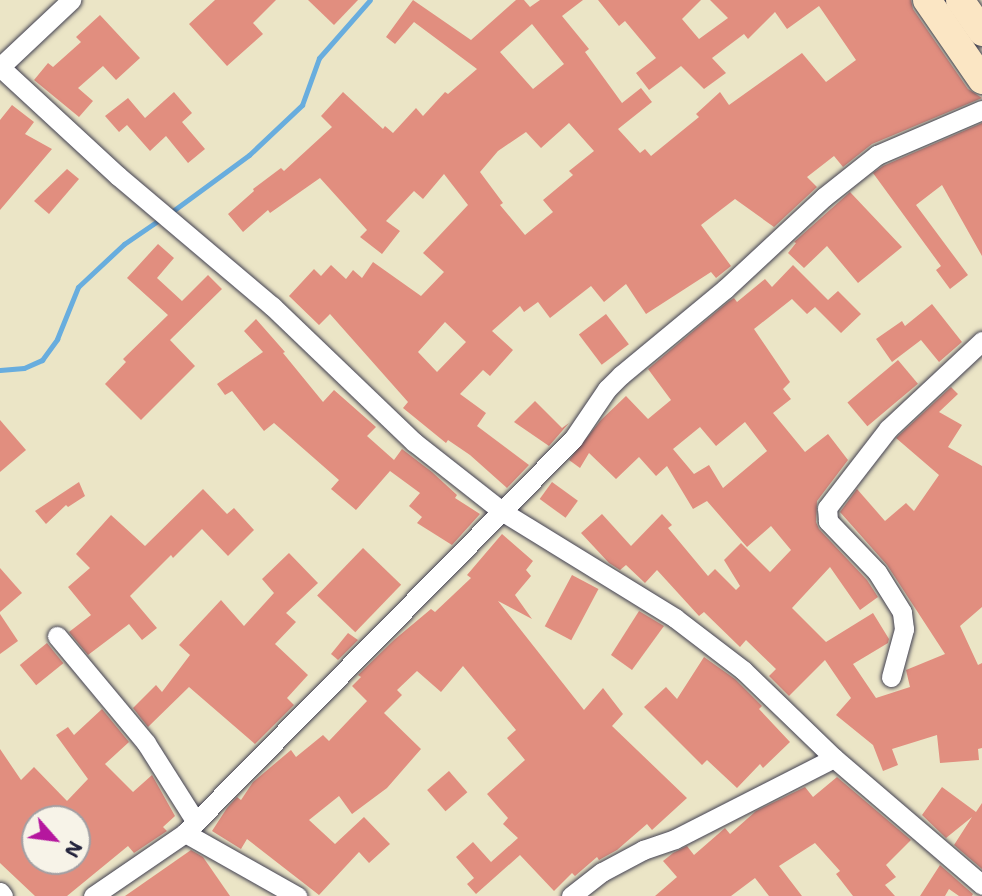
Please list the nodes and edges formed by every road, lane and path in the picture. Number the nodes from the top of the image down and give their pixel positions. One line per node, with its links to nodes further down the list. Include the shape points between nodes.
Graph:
1 (71, 0): 5 (street)
2 (927, 0): 6 (main road)
3 (960, 0): 4 (main road)
4 (982, 32)
5 (0, 67): 9 (street, via 118,176 272,306 414,442)
6 (982, 80)
7 (982, 110): 9 (street, via 877,155 842,182 725,289 621,375 573,439)
8 (982, 341): 11 (street, via 888,429 827,508 828,521 877,572 902,612 904,629)
9 (503, 512): 12 (street, via 675,618 743,670); 13 (street)
10 (57, 636): 13 (street, via 146,744)
11 (891, 677)
12 (834, 758): 14 (street); 17 (street, via 675,839 643,850 602,872)
13 (191, 827): 15 (street); 16 (street)
14 (982, 885)
15 (93, 896)
16 (297, 896)
17 (571, 896)

